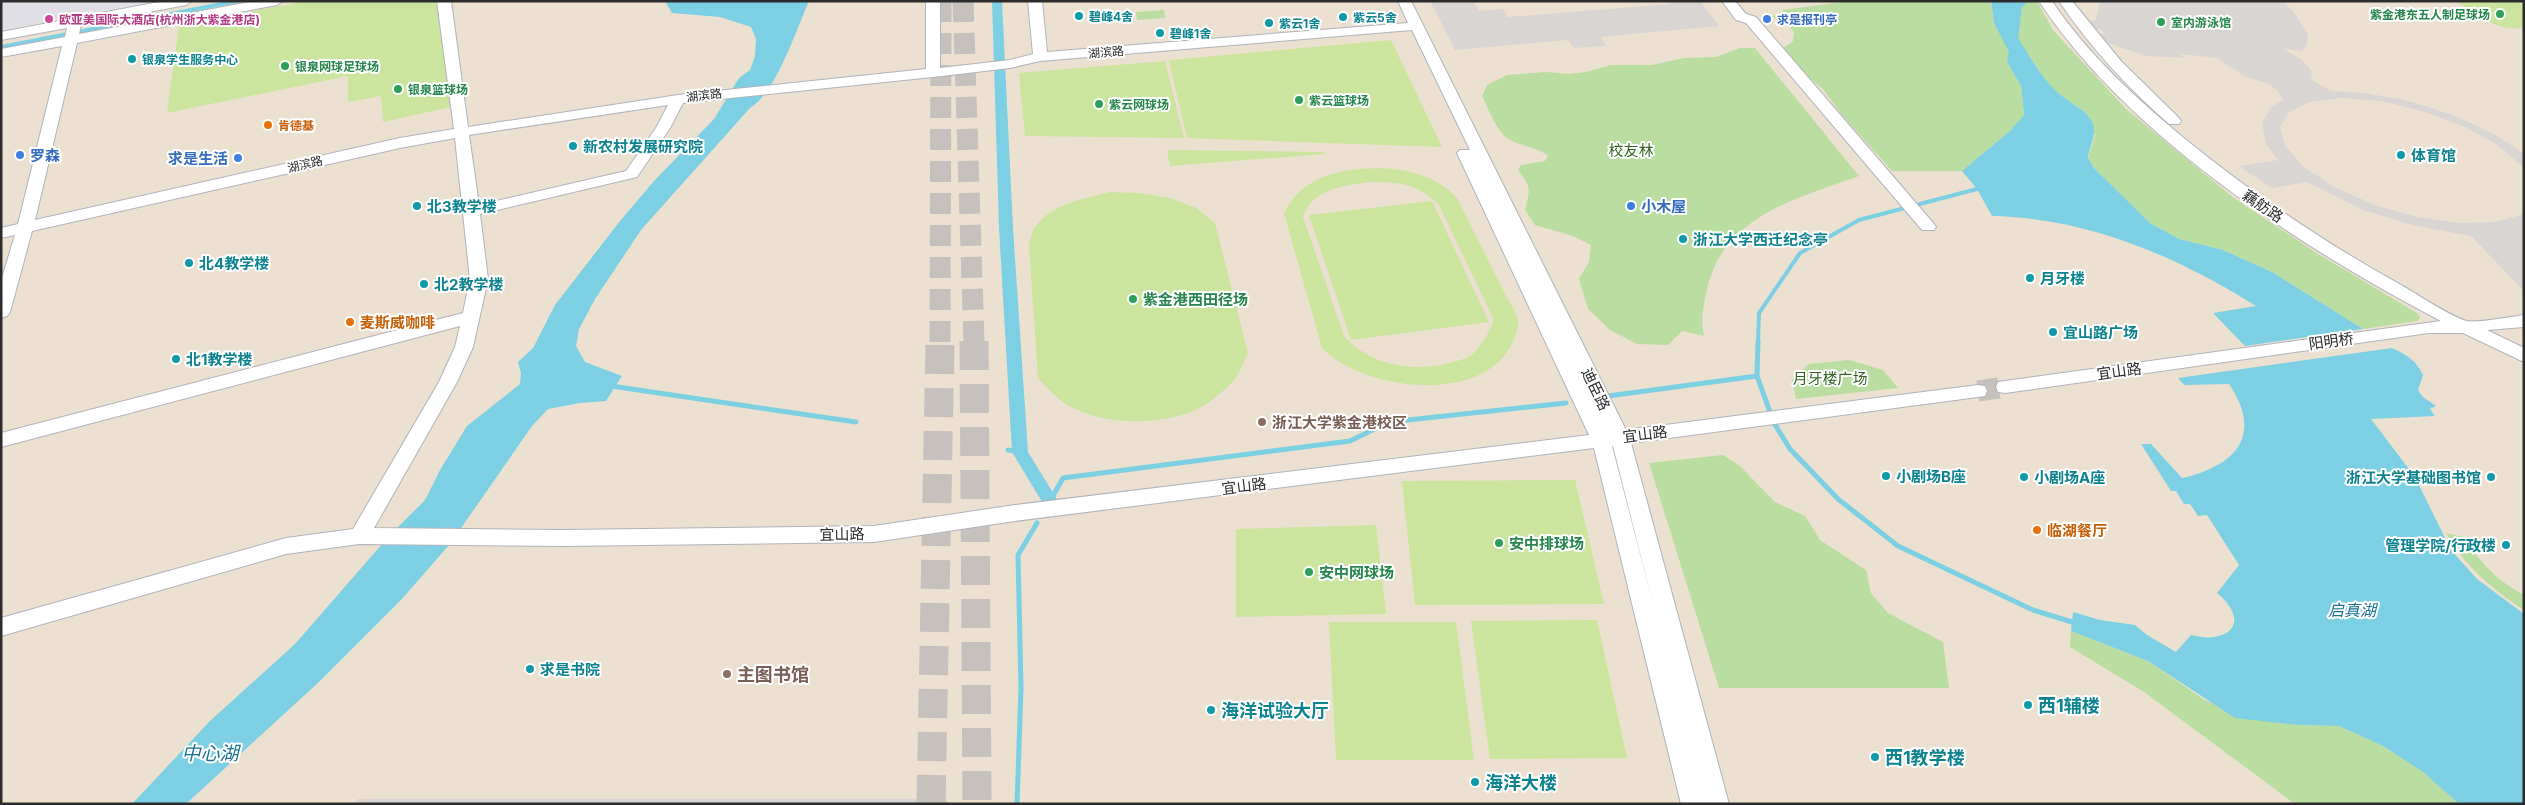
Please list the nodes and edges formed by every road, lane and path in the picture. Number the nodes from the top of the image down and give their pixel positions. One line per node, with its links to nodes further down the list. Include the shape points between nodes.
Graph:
1 (186, 1): 14 (street)
2 (277, 1): 14 (street)
3 (444, 1): 20 (street)
4 (933, 1): 18 (street)
5 (1035, 1): 17 (street)
6 (1392, 1): 13 (street, 迪臣路)
7 (1404, 1): 13 (street, 迪臣路)
8 (1728, 1): 12 (street, via 1741,17)
9 (1744, 1): 12 (street, via 1757,16)
10 (2045, 1): 29 (street, 藕舫路, via 2075,44 2099,70 2126,97 2210,167 2308,236)
11 (2065, 1): 28 (street, 藕舫路, via 2091,38 2125,76 2203,146 2312,226)
12 (1751, 20): 22 (street)
13 (1410, 27): 17 (street, 湖滨路); 35 (street, 迪臣路)
14 (73, 31): 15 (street); 16 (street); 23 (street)
15 (1, 36)
16 (1, 53)
17 (1040, 57): 18 (street, 湖滨路)
18 (933, 73): 19 (street, 湖滨路)
19 (678, 99): 20 (street, 湖滨路); 21 (street, via 663,128 631,174)
20 (462, 132): 21 (street); 23 (street, 湖滨路)
21 (472, 212): 26 (street, via 479,279)
22 (1925, 224)
23 (25, 227): 24 (street, 湖滨路); 25 (street)
24 (1, 233)
25 (1, 312)
26 (471, 317): 36 (street); 37 (street, via 464,347 448,382)
27 (2524, 321): 28 (street)
28 (2486, 325): 29 (street); 30 (street, 藕舫路)
29 (2462, 327): 31 (street, 阳明桥, via 2429,327); 32 (street, 藕舫路)
30 (2524, 343)
31 (2233, 355): 33 (street, 宜山路)
32 (2524, 356)
33 (2005, 387)
34 (1978, 391): 35 (street, 宜山路)
35 (1611, 438): 37 (street, 宜山路, via 1015,513 874,534 506,538); 39 (street, 迪臣路); 40 (street, 迪臣路)
36 (1, 440)
37 (364, 536): 38 (street, 宜山路, via 286,546)
38 (1, 628)
39 (1694, 804)
40 (1717, 804)

